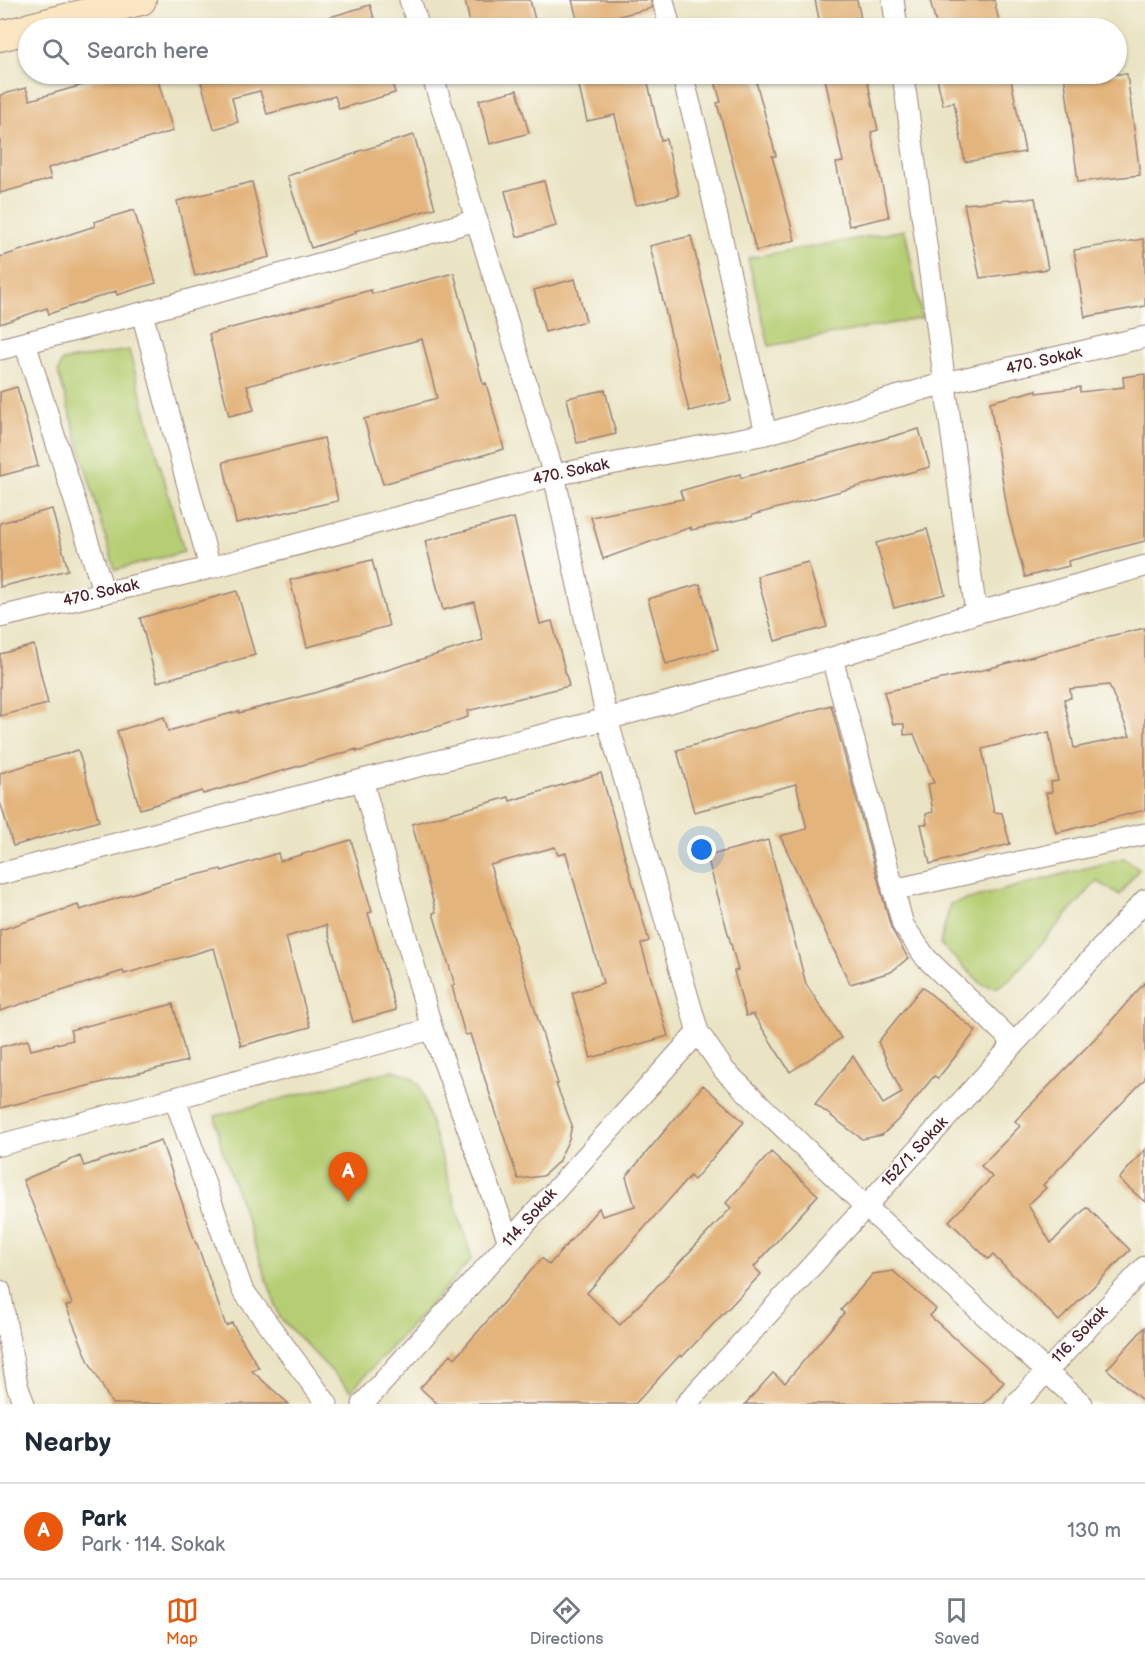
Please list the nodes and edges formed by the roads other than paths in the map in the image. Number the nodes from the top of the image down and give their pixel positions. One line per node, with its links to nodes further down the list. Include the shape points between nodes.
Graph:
1 (141, 0): 5 (street)
2 (410, 0): 6 (street)
3 (663, 0): 7 (street)
4 (893, 0): 8 (street)
5 (71, 18)
6 (416, 18)
7 (668, 18)
8 (896, 18)
9 (18, 32): 10 (street)
10 (0, 36)
11 (435, 84): 14 (street)
12 (685, 84): 20 (street)
13 (904, 84): 19 (street)
14 (477, 220): 15 (street); 21 (street)
15 (142, 313): 17 (street); 23 (street)
16 (1145, 337): 19 (street, 470. Sokak)
17 (25, 342): 18 (street); 24 (street)
18 (0, 349)
19 (945, 383): 20 (street, 470. Sokak); 25 (street)
20 (766, 434): 21 (street, 470. Sokak)
21 (554, 475): 23 (street, 470. Sokak); 28 (street)
22 (1145, 566): 25 (street)
23 (210, 568): 24 (street, 470. Sokak)
24 (104, 593): 26 (street, 470. Sokak)
25 (976, 613): 27 (street)
26 (0, 617)
27 (832, 658): 28 (street); 32 (street)
28 (608, 719): 29 (street); 35 (street)
29 (362, 780): 31 (street); 34 (street)
30 (1145, 834): 32 (street)
31 (0, 874)
32 (893, 890): 36 (street, via 903,925 926,958)
33 (1145, 900): 36 (street, 152/1. Sokak)
34 (432, 1029): 37 (street); 40 (street)
35 (698, 1032): 39 (street, via 724,1070); 40 (street, 114. Sokak)
36 (1015, 1044): 39 (street, 152/1. Sokak)
37 (175, 1099): 38 (street); 45 (street, via 242,1289)
38 (0, 1144)
39 (865, 1206): 43 (street); 47 (street, 152/1. Sokak)
40 (509, 1242): 46 (street, 114. Sokak)
41 (1145, 1267): 43 (street, 116. Sokak)
42 (0, 1291): 44 (street)
43 (1047, 1371): 48 (street, 116. Sokak); 49 (street)
44 (24, 1404)
45 (327, 1404)
46 (363, 1404)
47 (686, 1404)
48 (1016, 1404)
49 (1082, 1404)

